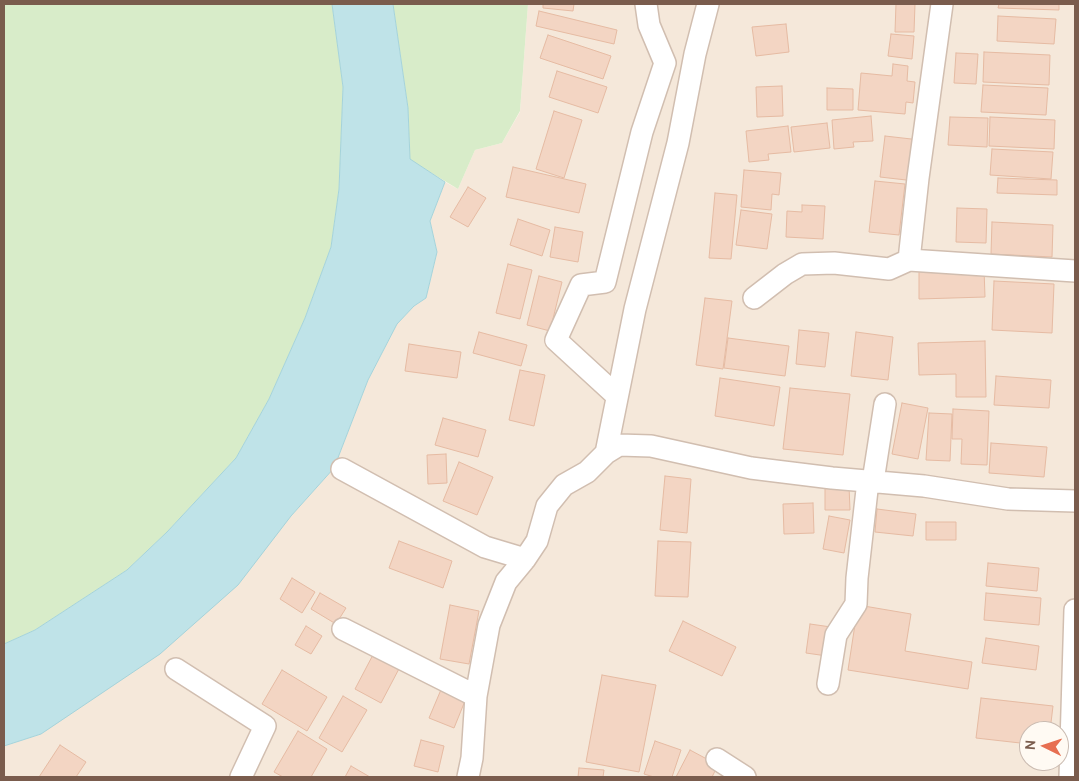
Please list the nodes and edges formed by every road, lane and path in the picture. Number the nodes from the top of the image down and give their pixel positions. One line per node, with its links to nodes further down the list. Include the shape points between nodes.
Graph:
1 (646, 4): 7 (street, via 649,25 665,63 642,132 605,282 582,285 556,340)
2 (708, 4): 7 (street, via 678,143 634,308)
3 (942, 4): 4 (street)
4 (909, 260): 5 (street); 6 (street, via 889,269 834,263 802,264)
5 (1075, 271)
6 (754, 298)
7 (617, 396): 9 (street)
8 (885, 404): 11 (street)
9 (606, 454): 11 (street, via 619,445 651,446 751,468); 13 (street, via 587,472 564,485 547,506 537,541)
10 (342, 469): 13 (street, via 485,547)
11 (871, 481): 12 (street, via 1008,499); 17 (street, via 856,604 836,635)
12 (1075, 501)
13 (525, 559): 18 (street, via 506,582 489,625)
14 (1075, 610): 20 (street)
15 (343, 629): 18 (street)
16 (176, 669): 21 (street, via 265,726)
17 (828, 684)
18 (476, 696): 22 (street)
19 (718, 759): 23 (street)
20 (1071, 768)
21 (241, 777)
22 (468, 777)
23 (745, 777)

